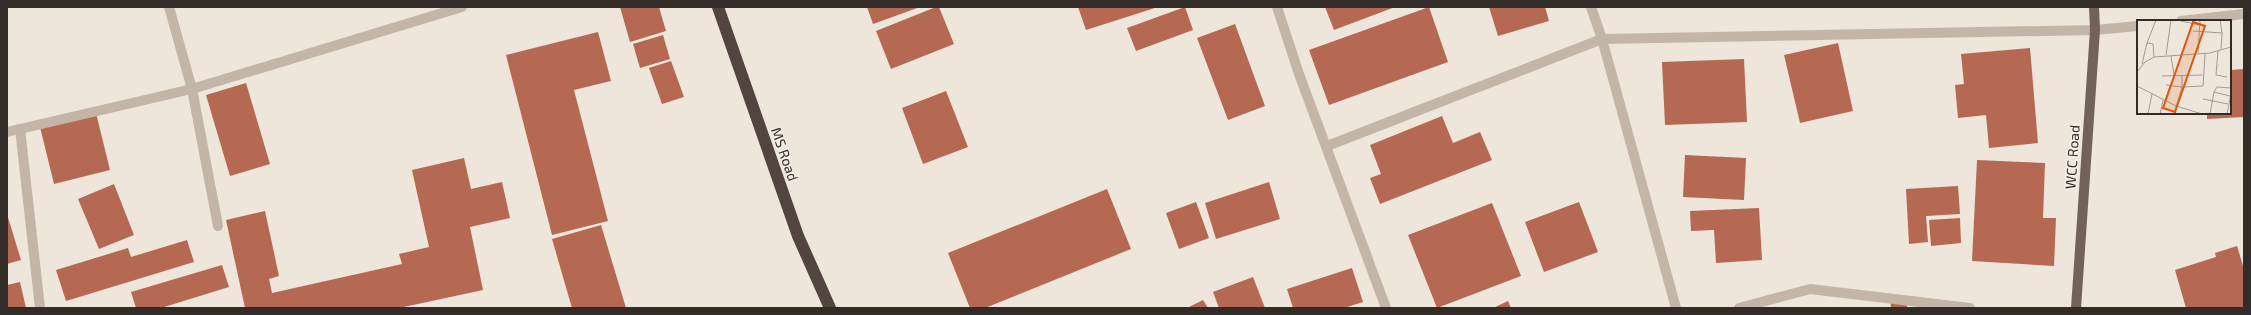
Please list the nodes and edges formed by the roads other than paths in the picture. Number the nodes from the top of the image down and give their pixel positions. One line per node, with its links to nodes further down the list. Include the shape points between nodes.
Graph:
1 (169, 7): 12 (street)
2 (462, 7): 12 (street)
3 (718, 7): 18 (highway, MS Road, via 798,236)
4 (1277, 7): 15 (street)
5 (1591, 7): 11 (street)
6 (2094, 7): 10 (main road, WCC Road)
7 (2244, 14): 8 (street)
8 (2190, 20)
9 (2137, 26): 10 (street)
10 (2095, 30): 11 (street); 23 (main road, WCC Road)
11 (1602, 39): 15 (street); 20 (street)
12 (192, 89): 13 (street); 16 (street)
13 (20, 128): 14 (street); 17 (street)
14 (7, 132)
15 (1327, 146): 19 (street)
16 (218, 226)
17 (40, 308)
18 (830, 308)
19 (1386, 308)
20 (1676, 308)
21 (1739, 308): 22 (street, via 1810,289)
22 (1970, 308)
23 (2076, 308)

